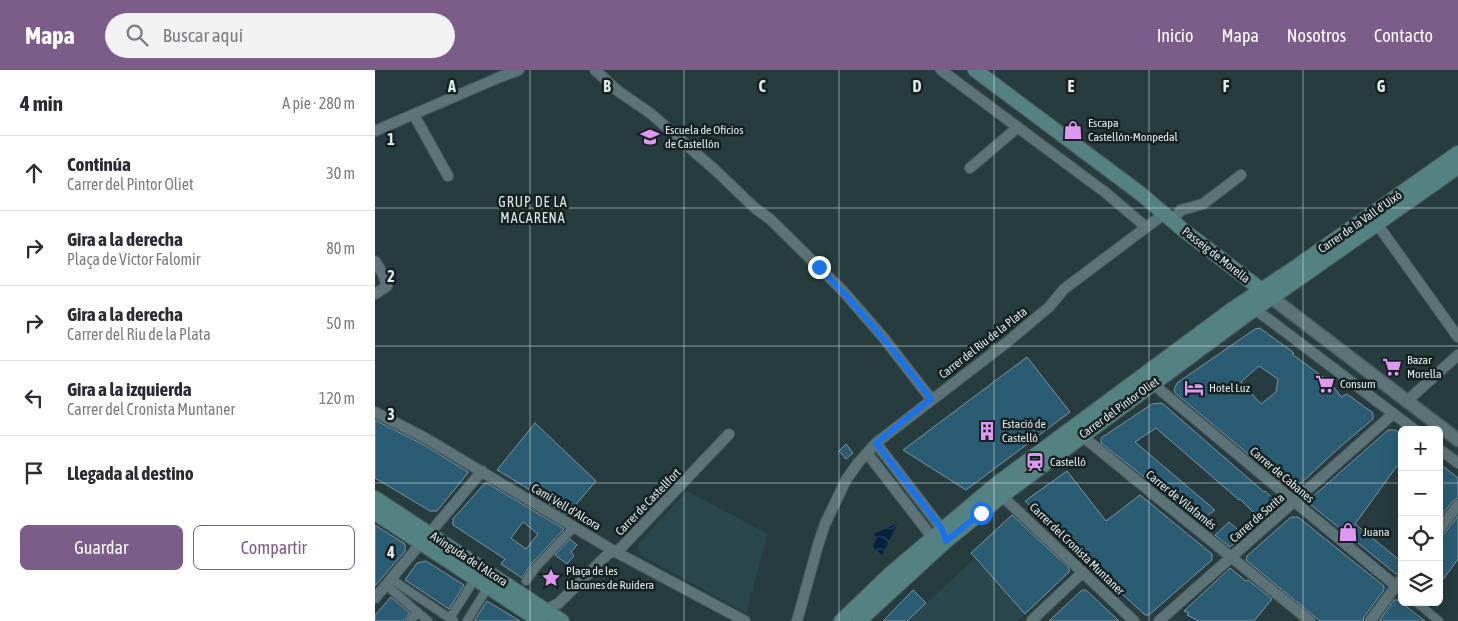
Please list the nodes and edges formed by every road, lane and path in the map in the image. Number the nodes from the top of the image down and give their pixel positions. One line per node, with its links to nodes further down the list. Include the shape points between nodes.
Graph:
1 (519, 70): 5 (street)
2 (595, 70): 23 (street, via 650,113 770,219 843,291)
3 (941, 70): 6 (street)
4 (975, 70): 13 (main road, Passeig de Morella)
5 (414, 115): 7 (street); 11 (street)
6 (1018, 127): 9 (street); 15 (street)
7 (375, 131)
8 (1458, 152): 18 (main road, Carrer de la Vall d'Uixó, via 1293,269)
9 (970, 168)
10 (1457, 170): 14 (main road, Carrer de la Vall d'Uixó)
11 (448, 176)
12 (1241, 176): 13 (street, Carrer del Riu de la Plata, via 1203,204)
13 (1168, 217): 15 (street, Carrer del Riu de la Plata); 18 (main road, Passeig de Morella)
14 (1377, 224): 18 (main road, Carrer de la Vall d'Uixó); 20 (street)
15 (1146, 227): 23 (street, Carrer del Riu de la Plata, via 1064,289 1027,326)
16 (375, 261): 17 (street, via 387,286)
17 (375, 294)
18 (1266, 294): 19 (main road, Carrer del Pintor Oliet); 24 (street, Passeig de Morella); 43 (main road, Carrer del Pintor Oliet, via 1234,308 995,485)
19 (1255, 309): 22 (main road, Carrer del Pintor Oliet); 26 (street)
20 (1458, 336)
21 (1458, 355): 24 (street)
22 (1153, 384): 29 (main road, Carrer del Pintor Oliet); 38 (street, Carrer de Cabanes)
23 (931, 399): 31 (street, Carrer del Riu de la Plata)
24 (1407, 401): 30 (street, Passeig de Morella)
25 (375, 412): 35 (street, Camí Vell d'Alcora)
26 (1393, 414): 27 (street); 38 (street, Carrer de Sorita)
27 (1410, 426)
28 (729, 434): 45 (street, Carrer de Castellfort)
29 (1082, 436): 36 (main road, Carrer del Pintor Oliet); 46 (street, Carrer de Vilafamés)
30 (1458, 440)
31 (876, 443): 33 (street, Carrer del Riu de la Plata); 43 (street)
32 (1443, 452): 34 (street)
33 (867, 453): 43 (street); 66 (street, Carrer del Riu de la Plata, via 846,480 825,524)
34 (1458, 463)
35 (482, 471): 42 (street, Camí Vell d'Alcora); 44 (street)
36 (1002, 496): 43 (main road, Carrer del Pintor Oliet); 47 (street, Carrer del Cronista Muntaner)
37 (375, 498): 44 (main road, Avinguda de l'Alcora)
38 (1294, 501): 46 (street, Carrer de Sorita); 51 (street, Carrer de Cabanes)
39 (1458, 505): 41 (street)
40 (376, 516): 44 (main road, Avinguda de l'Alcora)
41 (1443, 525)
42 (574, 527): 45 (street, Camí Vell d'Alcora); 49 (street)
43 (940, 536): 67 (main road, Carrer del Pintor Oliet, via 891,573); 68 (main road, Carrer del Pintor Oliet)
44 (425, 538): 48 (main road, Avinguda de l'Alcora); 50 (street); 58 (main road, Avinguda de l'Alcora)
45 (614, 552): 55 (street, Carrer de Castellfort, via 608,554); 65 (street, Camí Vell d'Alcora)
46 (1231, 557): 70 (street, Carrer de Sorita); 71 (street, Carrer de Vilafamés)
47 (1083, 572): 61 (street); 69 (street, Carrer del Cronista Muntaner)
48 (475, 579): 52 (main road, Avinguda de l'Alcora); 60 (street)
49 (526, 581)
50 (389, 582): 54 (street); 57 (street); 60 (street)
51 (1398, 583)
52 (488, 587): 58 (main road, Avinguda de l'Alcora); 64 (street)
53 (1398, 587): 72 (street)
54 (375, 598)
55 (559, 603): 58 (street, Carrer de Castellfort); 59 (street)
56 (1421, 606): 73 (street)
57 (418, 612): 62 (street); 63 (street)
58 (543, 615): 59 (main road, Avinguda de l'Alcora)
59 (559, 619)
60 (452, 620)
61 (1031, 620)
62 (410, 621)
63 (428, 621)
64 (467, 621)
65 (745, 621)
66 (797, 621)
67 (841, 621)
68 (859, 621)
69 (1134, 621)
70 (1159, 621)
71 (1310, 621)
72 (1370, 621)
73 (1439, 621)

